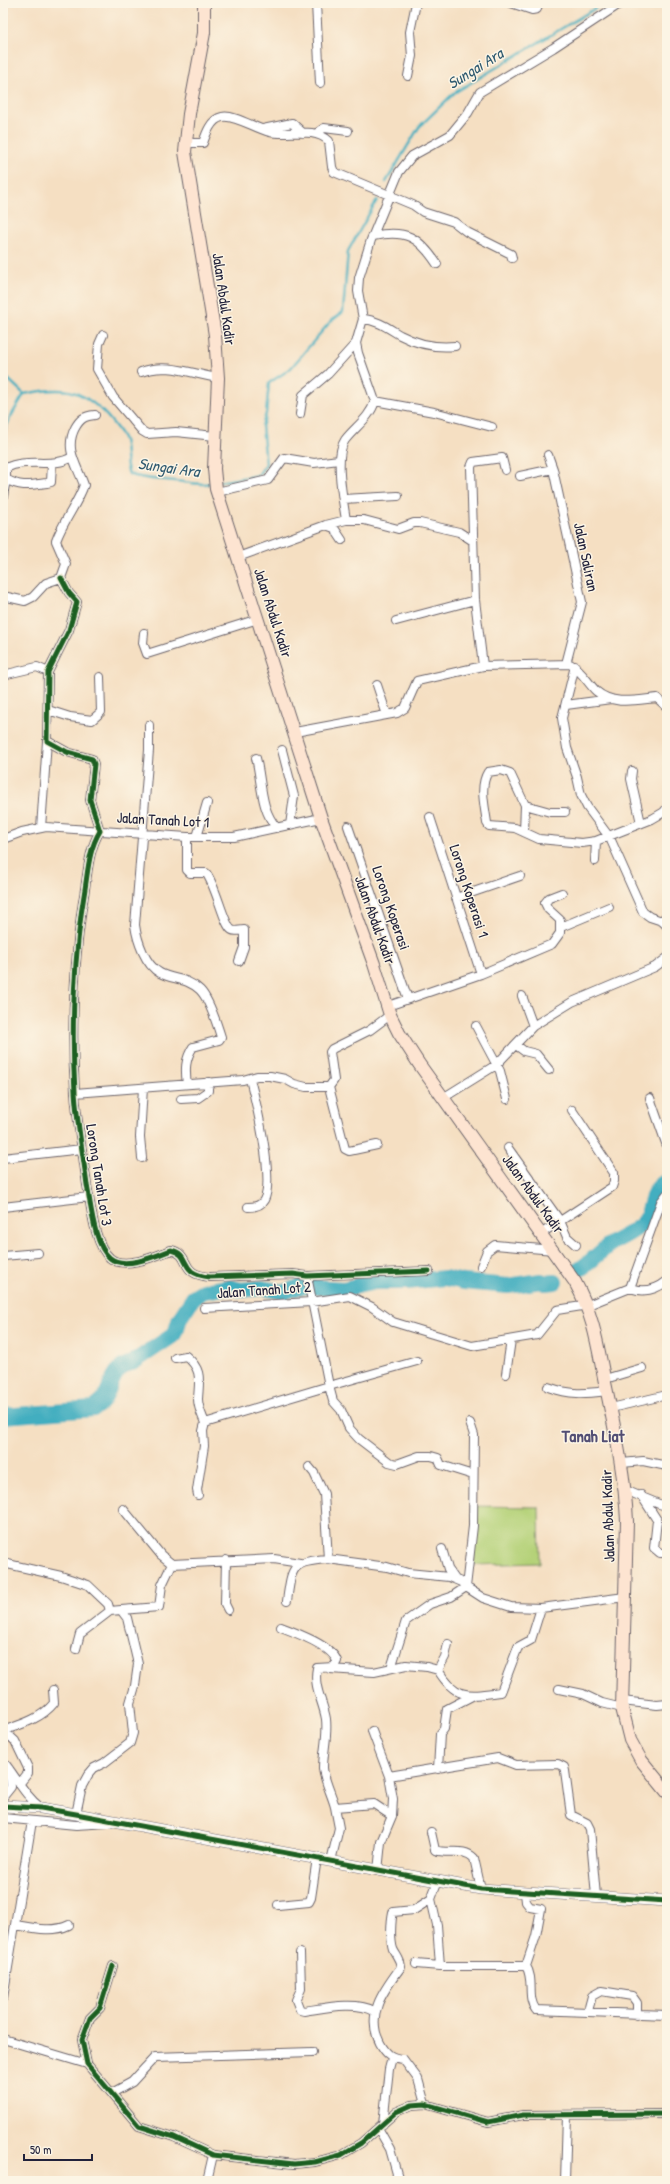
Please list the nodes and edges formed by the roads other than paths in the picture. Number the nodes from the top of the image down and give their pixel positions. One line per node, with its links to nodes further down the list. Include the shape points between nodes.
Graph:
1 (204, 3): 11 (main road, Jalan Abdul Kadir, via 204,34)
2 (316, 3): 8 (street)
3 (416, 3): 7 (street, via 410,32 412,56)
4 (511, 3): 5 (street, via 532,10 537,9)
5 (539, 3)
6 (621, 3): 12 (street, via 554,48 480,92 468,113 450,135 412,156 399,172)
7 (408, 76)
8 (320, 83)
9 (348, 131): 10 (street, via 324,128)
10 (317, 133): 11 (street, via 303,133 292,123 259,129 232,118 221,117 214,121 203,143); 12 (street, via 329,141 334,172)
11 (185, 143): 21 (main road, Jalan Abdul Kadir, via 186,163 215,335)
12 (389, 196): 13 (street); 14 (street, via 413,205 423,212 454,222 466,232 511,254)
13 (373, 236): 15 (street, via 396,232 415,238); 16 (street, via 359,278 358,291)
14 (512, 258)
15 (438, 264)
16 (363, 319): 18 (street); 19 (street, via 371,319 401,335 432,347)
17 (104, 335): 26 (street, via 98,349 98,369 113,397 142,431 147,434 176,432)
18 (356, 343): 22 (street); 23 (street, via 337,366 303,395)
19 (455, 346)
20 (141, 372): 21 (street, via 156,368 184,370)
21 (218, 378): 26 (main road, Jalan Abdul Kadir)
22 (375, 401): 25 (street); 29 (street, via 364,421 341,447)
23 (300, 414)
24 (95, 415): 28 (street, via 80,420 72,435)
25 (492, 426)
26 (215, 436): 35 (main road, Jalan Abdul Kadir)
27 (548, 455): 31 (street, Jalan Saliran)
28 (72, 457): 30 (street, via 65,462); 44 (street, via 84,485 56,541 66,564)
29 (340, 460): 35 (street, via 314,463 284,458 268,480); 38 (street)
30 (52, 462): 33 (street, via 12,465 6,468); 33 (street, via 52,478 47,483 19,486)
31 (553, 469): 34 (street); 50 (street, Jalan Saliran, via 582,602)
32 (505, 470): 42 (street, via 502,458 473,462)
33 (5, 475): 37 (street)
34 (520, 476)
35 (216, 486): 43 (main road, Jalan Abdul Kadir)
36 (398, 496): 38 (street)
37 (3, 497)
38 (343, 499): 39 (street)
39 (346, 520): 40 (street); 42 (street, via 364,520 398,529 420,523 459,532)
40 (326, 525): 41 (street, via 334,528); 43 (street)
41 (342, 540)
42 (473, 541): 46 (street)
43 (238, 557): 47 (main road, Jalan Abdul Kadir)
44 (62, 578): 45 (street, via 46,583 33,597 25,601); 53 (street, via 69,593 77,602 69,630)
45 (3, 596)
46 (475, 600): 48 (street); 51 (street)
47 (258, 619): 49 (street, via 148,654); 63 (main road, Jalan Abdul Kadir)
48 (396, 621)
49 (144, 633)
50 (566, 664): 51 (street); 52 (street)
51 (483, 666): 61 (street, via 417,681 404,708)
52 (575, 666): 57 (street, via 596,690); 58 (street)
53 (48, 672): 54 (street, via 37,667); 60 (street)
54 (3, 675)
55 (100, 677): 60 (street, via 101,712 92,720)
56 (377, 685): 61 (street)
57 (611, 699): 58 (street); 59 (street, via 626,701 657,698)
58 (566, 705): 82 (street, via 562,718 563,731 581,795)
59 (667, 707)
60 (48, 710): 64 (street)
61 (387, 715): 63 (street)
62 (149, 725): 81 (street)
63 (295, 732): 73 (main road, Jalan Abdul Kadir)
64 (47, 741): 77 (street); 79 (street, via 94,761 90,800)
65 (282, 750): 75 (street, via 294,796)
66 (256, 758): 78 (street, via 265,807 270,820)
67 (632, 771): 74 (street, via 631,779)
68 (207, 803): 84 (street)
69 (525, 805): 71 (street, via 550,812); 80 (street); 80 (street, via 510,773 501,770 488,772 483,787 487,823 494,828 515,828)
70 (667, 808): 74 (street)
71 (565, 812)
72 (430, 817): 90 (street, Lorong Koperasi 1)
73 (321, 818): 75 (street, Jalan Tanah Lot 1); 99 (main road, Jalan Abdul Kadir)
74 (641, 823): 82 (street)
75 (290, 825): 78 (street, Jalan Tanah Lot 1)
76 (348, 826): 98 (street, Lorong Koperasi)
77 (41, 828): 79 (street, Jalan Tanah Lot 1); 85 (street, Jalan Tanah Lot 1)
78 (277, 828): 84 (street, Jalan Tanah Lot 1, via 234,837)
79 (100, 831): 81 (street, Jalan Tanah Lot 1); 110 (street, Lorong Tanah Lot 3, via 93,842 81,911 72,1042)
80 (524, 832): 86 (street, via 538,839)
81 (143, 833): 83 (street, Jalan Tanah Lot 1); 107 (street, via 135,925 140,945 146,958 160,973 185,980 199,989 205,996 221,1037 219,1040 193,1047 185,1068)
82 (609, 836): 86 (street); 92 (street, via 643,912)
83 (187, 837): 84 (street, Jalan Tanah Lot 1); 95 (street, via 187,870 190,873 206,873 215,887 228,927 234,931 244,930 244,947)
84 (197, 837)
85 (3, 839)
86 (596, 841): 87 (street)
87 (595, 861)
88 (520, 876): 90 (street)
89 (562, 893): 93 (street, via 549,898 545,903 548,910 560,920)
90 (456, 898): 96 (street, Lorong Koperasi 1)
91 (609, 907): 93 (street)
92 (665, 921)
93 (561, 926): 96 (street, via 560,933 552,944)
94 (667, 958): 101 (street, via 655,967 572,1002)
95 (239, 961)
96 (481, 974): 98 (street)
97 (522, 996): 101 (street)
98 (408, 999): 99 (street)
99 (389, 1010): 108 (street, via 370,1030 332,1049 330,1052 334,1080); 111 (main road, Jalan Abdul Kadir, via 399,1033)
100 (476, 1026): 103 (street)
101 (533, 1026): 102 (street)
102 (516, 1045): 103 (street); 104 (street, via 524,1051 536,1054)
103 (496, 1065): 111 (street); 114 (street)
104 (549, 1070)
105 (250, 1078): 106 (street); 108 (street, via 270,1076 306,1087); 127 (street, via 262,1135 267,1188 264,1201)
106 (208, 1082): 107 (street); 113 (street, via 208,1091 202,1096)
107 (187, 1084): 109 (street)
108 (329, 1087): 116 (street, via 345,1148 349,1151)
109 (143, 1088): 110 (street); 121 (street, via 140,1137)
110 (75, 1093): 119 (street, Lorong Tanah Lot 3)
111 (443, 1098): 129 (main road, Jalan Abdul Kadir)
112 (650, 1098): 117 (street)
113 (181, 1099)
114 (507, 1099)
115 (572, 1110): 128 (street, via 615,1178 612,1187)
116 (376, 1145)
117 (667, 1146)
118 (508, 1148): 128 (street)
119 (82, 1149): 120 (street); 125 (street, Lorong Tanah Lot 3)
120 (3, 1158)
121 (142, 1158)
122 (667, 1158): 123 (street)
123 (667, 1167)
124 (667, 1194): 138 (street, via 661,1202)
125 (89, 1197): 126 (street); 136 (street, Lorong Tanah Lot 3, via 100,1247 117,1262 142,1261 171,1250 181,1254 191,1272 197,1276 293,1274)
126 (3, 1207)
127 (248, 1207)
128 (560, 1221): 129 (street); 130 (street, via 567,1238)
129 (542, 1233): 131 (main road, Jalan Abdul Kadir)
130 (576, 1246)
131 (554, 1250): 134 (street, via 495,1245 487,1251); 140 (main road, Jalan Abdul Kadir)
132 (38, 1253): 133 (street)
133 (3, 1256)
134 (480, 1266)
135 (429, 1271): 136 (street, Lorong Tanah Lot 3)
136 (308, 1280): 139 (street)
137 (667, 1281): 138 (street, via 661,1286 647,1290)
138 (630, 1288): 140 (street, Jalan Tanah Lot 2)
139 (311, 1298): 141 (street, Jalan Tanah Lot 2); 142 (street, Jalan Tanah Lot 2, via 356,1297 393,1322 468,1346); 148 (street)
140 (588, 1305): 142 (street, Jalan Tanah Lot 2, via 557,1310 537,1335); 147 (main road, Jalan Abdul Kadir)
141 (204, 1308)
142 (511, 1340): 146 (street)
143 (175, 1358): 152 (street, via 186,1356 196,1368 200,1377 200,1411)
144 (417, 1361): 148 (street)
145 (642, 1368): 147 (street)
146 (506, 1374)
147 (606, 1385): 149 (street, via 571,1394); 151 (main road, Jalan Abdul Kadir)
148 (329, 1386): 152 (street); 157 (street, via 333,1402 341,1410 349,1428 389,1462 397,1464 419,1456 432,1456 438,1458 441,1465)
149 (548, 1387)
150 (667, 1395): 151 (street)
151 (611, 1408): 154 (main road, Jalan Abdul Kadir)
152 (205, 1423): 159 (street)
153 (470, 1423): 157 (street, via 474,1435)
154 (622, 1463): 155 (street, via 643,1461); 158 (main road, Jalan Abdul Kadir)
155 (667, 1466)
156 (309, 1468): 165 (street, via 324,1494)
157 (473, 1475): 171 (street, via 473,1526)
158 (625, 1490): 160 (street); 172 (main road, Jalan Abdul Kadir)
159 (198, 1495)
160 (641, 1495): 161 (street); 164 (street, via 657,1520 654,1548 660,1553)
161 (667, 1506)
162 (124, 1509): 168 (street, via 160,1555)
163 (442, 1549): 170 (street, via 448,1569)
164 (667, 1553)
165 (328, 1559): 169 (street); 170 (street)
166 (226, 1560): 168 (street); 169 (street, via 274,1559); 176 (street, via 225,1604)
167 (3, 1563): 177 (street, via 88,1585 108,1604)
168 (172, 1564): 175 (street, via 162,1585 159,1606)
169 (300, 1564): 173 (street, via 291,1573)
170 (455, 1579): 171 (street)
171 (466, 1587): 174 (street, via 483,1598 511,1607); 181 (street, via 451,1597 430,1604 406,1621)
172 (625, 1597): 174 (street); 188 (main road, Jalan Abdul Kadir)
173 (287, 1601)
174 (542, 1608): 186 (street, via 531,1640 518,1647 501,1692)
175 (121, 1610): 177 (street); 201 (street, via 127,1618 138,1664 130,1703 133,1733 130,1743 88,1775 82,1786)
176 (228, 1610)
177 (110, 1611): 180 (street, via 80,1634)
178 (282, 1627): 182 (street, via 321,1645 335,1655 337,1661)
179 (448, 1644): 183 (street)
180 (76, 1649)
181 (392, 1668): 182 (street, via 374,1672); 183 (street, via 406,1665)
182 (330, 1669): 199 (street, via 317,1668 315,1677 319,1700 326,1718 323,1770)
183 (438, 1670): 186 (street, via 457,1692)
184 (559, 1689): 188 (street, via 583,1694 602,1703)
185 (53, 1690): 189 (street, via 54,1703 48,1710 29,1721)
186 (474, 1695): 193 (street, via 447,1709 444,1729 440,1734)
187 (667, 1704): 188 (street)
188 (622, 1705): 196 (main road, Jalan Abdul Kadir, via 630,1740 641,1760)
189 (4, 1730): 195 (street, via 16,1741 28,1768 28,1773)
190 (372, 1731): 194 (street)
191 (3, 1761): 192 (street)
192 (9, 1768): 195 (street); 197 (street, via 11,1787)
193 (438, 1769): 194 (street); 213 (street, via 498,1758 516,1766 558,1764 564,1767 571,1815 587,1823 590,1830)
194 (390, 1776): 202 (street)
195 (20, 1782): 200 (street, via 31,1800)
196 (667, 1792)
197 (3, 1796)
198 (3, 1806): 200 (street)
199 (335, 1807): 202 (street, via 374,1804); 208 (street, via 339,1828)
200 (41, 1808): 201 (street)
201 (76, 1814): 205 (street)
202 (392, 1816): 209 (street, via 381,1842)
203 (3, 1818): 204 (street)
204 (32, 1820): 205 (street, via 76,1825); 217 (street)
205 (113, 1823): 207 (street)
206 (431, 1832): 211 (street, via 435,1850 464,1851 474,1858)
207 (317, 1858): 208 (street); 216 (street, via 309,1902)
208 (330, 1861): 209 (street)
209 (378, 1871): 210 (street)
210 (438, 1881): 211 (street); 214 (street)
211 (480, 1889): 212 (street)
212 (525, 1893): 213 (street); 223 (street, via 526,1902 530,1907 541,1909 536,1936)
213 (596, 1896): 215 (street)
214 (431, 1899): 222 (street, via 437,1925); 225 (street, via 414,1910 394,1912 393,1948 400,1958 401,1967 385,1988)
215 (667, 1900)
216 (278, 1905)
217 (16, 1925): 218 (street, via 36,1929 58,1929); 224 (street)
218 (69, 1925)
219 (300, 1953): 225 (street, via 301,1989 296,2000 300,2010 367,2007)
220 (416, 1964): 222 (street)
221 (113, 1966): 232 (street, via 100,2008 90,2018 82,2040)
222 (440, 1966): 223 (street)
223 (526, 1966): 226 (street, via 530,1972 531,2003 536,2010)
224 (3, 1998)
225 (374, 2011): 231 (street, via 375,2034)
226 (588, 2011): 227 (street); 227 (street, via 592,1996 601,1991 632,1996 637,2003)
227 (637, 2015): 228 (street)
228 (667, 2015)
229 (3, 2039): 232 (street)
230 (312, 2052): 233 (street, via 155,2057 132,2082)
231 (392, 2058): 234 (street, via 404,2059 418,2079); 237 (street)
232 (88, 2064): 233 (street)
233 (112, 2092): 238 (street, via 125,2112 139,2126 174,2137)
234 (425, 2104): 236 (street, via 488,2122 523,2115); 237 (street, via 412,2105 396,2112)
235 (667, 2114): 236 (street)
236 (567, 2115): 241 (street)
237 (381, 2126): 238 (street, via 341,2155 316,2162 294,2164); 240 (street)
238 (213, 2155): 239 (street)
239 (207, 2181)
240 (400, 2181)
241 (565, 2181)

